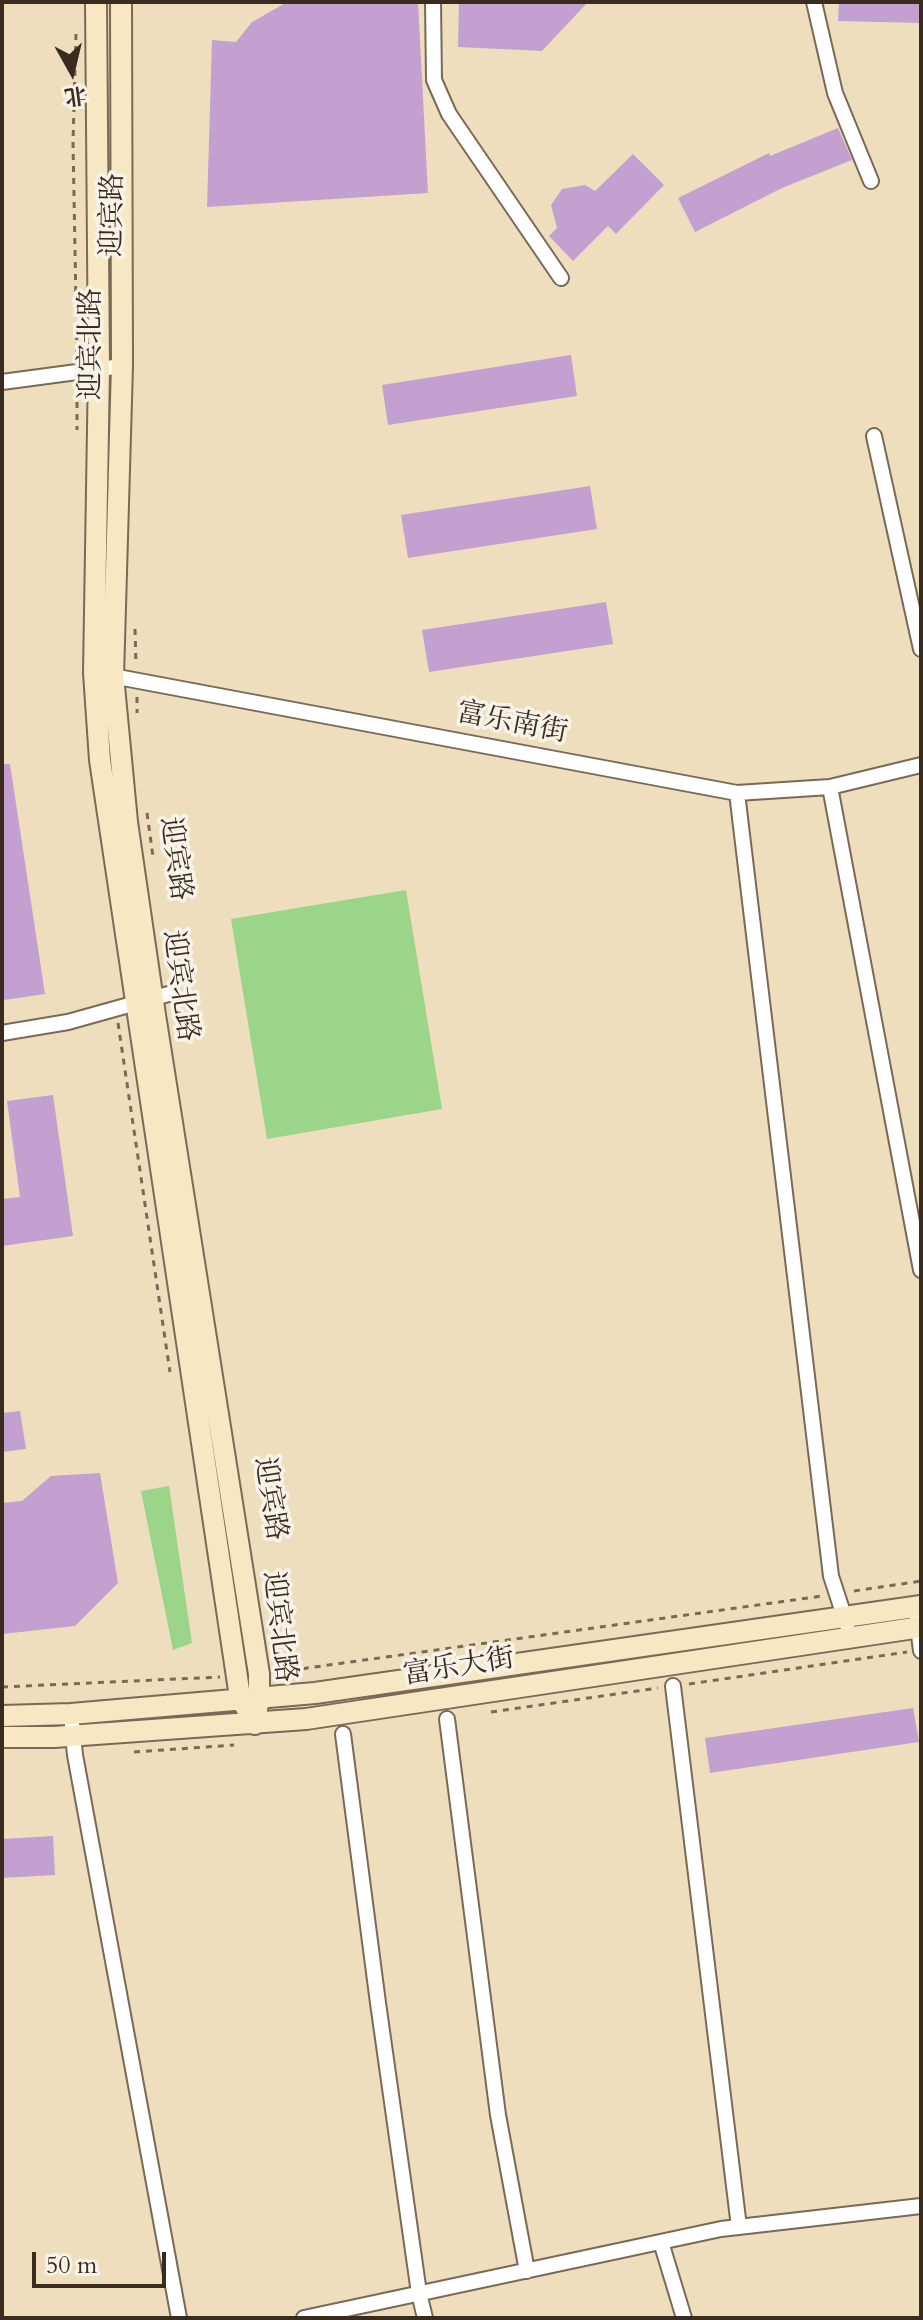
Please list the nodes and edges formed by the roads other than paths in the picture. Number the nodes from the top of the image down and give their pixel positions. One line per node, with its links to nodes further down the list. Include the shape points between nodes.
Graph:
1 (96, 2): 8 (main road, 迎宾北路)
2 (121, 2): 7 (main road, 迎宾北路)
3 (433, 2): 6 (street, via 434,80 449,114)
4 (814, 2): 5 (street, via 835,93)
5 (871, 181)
6 (561, 278)
7 (122, 366): 8 (street); 12 (main road, 迎宾北路)
8 (99, 368): 9 (street); 12 (main road, 迎宾北路)
9 (2, 382)
10 (874, 436): 11 (street)
11 (921, 649)
12 (103, 675): 15 (street, 富乐南街); 16 (main road, 迎宾北路, via 100,760)
13 (921, 765): 14 (street, 富乐南街)
14 (830, 787): 15 (street, 富乐南街); 18 (street)
15 (737, 793): 19 (street, via 831,1576)
16 (154, 998): 17 (street, via 68,1022); 24 (main road, 迎宾北路, via 237,1675); 24 (main road, 迎宾北路, via 259,1674)
17 (2, 1033)
18 (921, 1270)
19 (843, 1617): 20 (main road, 富乐大街); 21 (street); 24 (main road, 富乐大街, via 315,1693)
20 (919, 1617): 21 (main road, 富乐大街); 22 (street)
21 (852, 1637): 28 (main road, 富乐大街)
22 (921, 1651)
23 (673, 1686): 33 (street)
24 (250, 1696): 25 (main road, 富乐大街); 28 (main road, 迎宾北路)
25 (71, 1714): 26 (main road, 富乐大街); 30 (street)
26 (2, 1716)
27 (447, 1719): 35 (street, via 498,2115)
28 (255, 1724): 30 (main road, 富乐大街)
29 (343, 1734): 36 (street)
30 (72, 1735): 31 (main road, 富乐大街); 37 (street)
31 (2, 1737)
32 (921, 2206): 33 (street)
33 (739, 2227): 34 (street)
34 (661, 2242): 35 (street); 40 (street)
35 (527, 2271): 36 (street)
36 (419, 2293): 38 (street); 39 (street)
37 (179, 2318)
38 (304, 2318)
39 (425, 2318)
40 (684, 2318)

